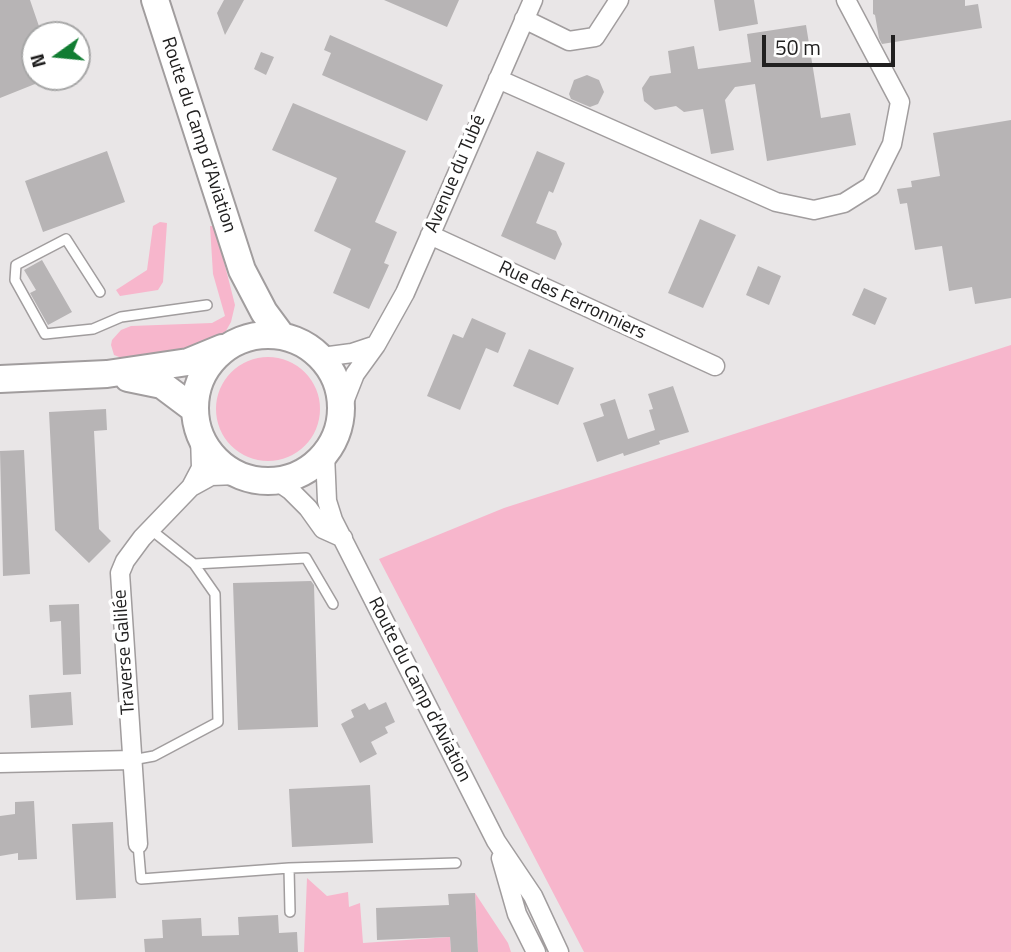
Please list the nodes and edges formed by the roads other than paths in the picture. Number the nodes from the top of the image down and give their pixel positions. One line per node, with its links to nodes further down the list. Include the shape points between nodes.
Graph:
1 (155, 0): 8 (street, Route du Camp d'Aviation)
2 (533, 0): 5 (street, Avenue du Tubé)
3 (618, 0): 5 (street, via 595,37 569,41)
4 (845, 0): 6 (street, via 900,102 892,144 872,186 844,203 814,210 776,202)
5 (524, 19): 6 (street, Avenue du Tubé)
6 (498, 79): 7 (street, Avenue du Tubé)
7 (430, 235): 13 (street, Avenue du Tubé); 15 (street, Rue des Ferronniers)
8 (242, 270): 11 (street, Route du Camp d'Aviation); 12 (street, Route du Camp d'Aviation, via 247,306)
9 (100, 292): 10 (lane, via 66,239 16,265 15,280 45,334 93,329 121,317)
10 (207, 305)
11 (281, 335): 12 (street, via 262,334); 14 (street)
12 (236, 342): 16 (street, via 188,362); 19 (street, via 210,362 198,384)
13 (376, 345): 14 (street); 18 (street, Avenue du Tubé, via 355,374)
14 (322, 358): 18 (street, via 339,389)
15 (715, 366)
16 (107, 374): 17 (street); 19 (street, via 162,384)
17 (0, 379)
18 (342, 408): 21 (street, via 338,432)
19 (194, 409): 20 (street)
20 (200, 436): 22 (street, via 216,459); 24 (street, Traverse Galilée, via 201,468)
21 (325, 454): 23 (street, via 303,472); 26 (street, Route du Camp d'Aviation, via 327,501)
22 (237, 475): 23 (street); 24 (street, Traverse Galilée, via 211,476)
23 (277, 481): 26 (street, Route du Camp d'Aviation, via 323,528)
24 (191, 487): 25 (street, Traverse Galilée)
25 (150, 529): 27 (lane); 29 (street, Traverse Galilée, via 120,573)
26 (343, 538): 31 (street, Route du Camp d'Aviation)
27 (194, 564): 28 (lane, via 306,558); 29 (lane, via 215,594 218,722 155,756)
28 (333, 604)
29 (132, 760): 30 (street); 32 (street, Traverse Galilée)
30 (0, 763)
31 (496, 841): 36 (street, Route du Camp d'Aviation, via 516,914); 37 (street, Route du Camp d'Aviation, via 533,896)
32 (138, 844): 34 (lane, via 141,879)
33 (456, 863): 34 (lane)
34 (289, 869): 35 (lane)
35 (290, 912)
36 (536, 952)
37 (559, 952)

